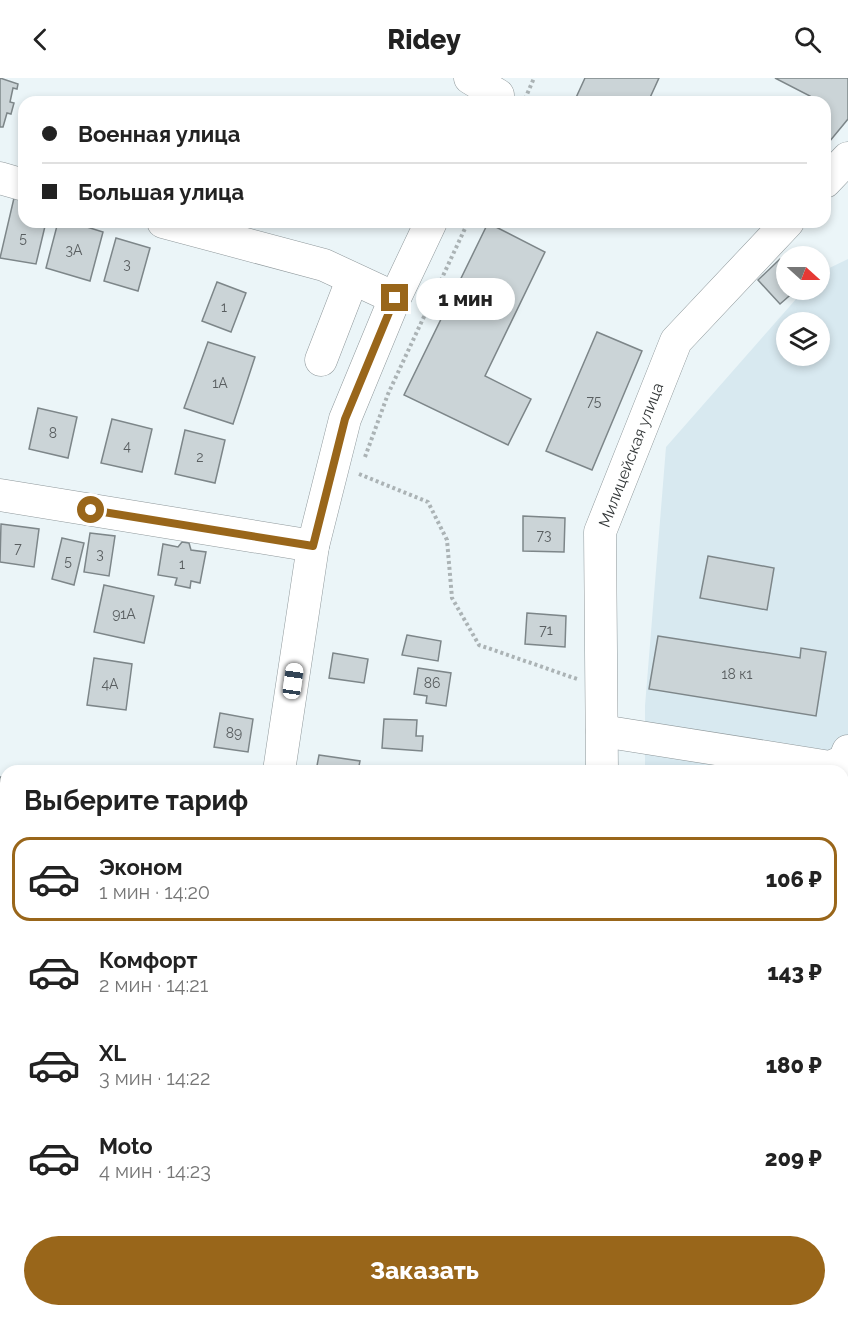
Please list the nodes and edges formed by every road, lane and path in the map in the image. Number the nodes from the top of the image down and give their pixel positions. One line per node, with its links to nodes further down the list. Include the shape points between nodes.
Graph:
1 (470, 78): 3 (street)
2 (534, 78): 3 (path)
3 (506, 94)
4 (0, 178): 5 (street)
5 (18, 183)
6 (185, 228): 10 (street, via 324,265)
7 (428, 228): 11 (street)
8 (465, 228): 13 (path, via 388,394)
9 (782, 228): 17 (street, Милицейская улица, via 676,341 600,532)
10 (352, 280): 11 (street); 12 (street)
11 (395, 298): 16 (street, via 345,419)
12 (321, 360)
13 (359, 474): 14 (path); 17 (path, via 428,502 447,540 452,598 479,645 571,678)
14 (356, 484)
15 (0, 495): 16 (street)
16 (313, 546): 20 (street)
17 (602, 684): 18 (street, Милицейская улица)
18 (602, 731): 21 (street, Милицейская улица); 22 (street)
19 (848, 751): 23 (street, via 844,761)
20 (280, 765)
21 (602, 765)
22 (817, 765)
23 (835, 765)

